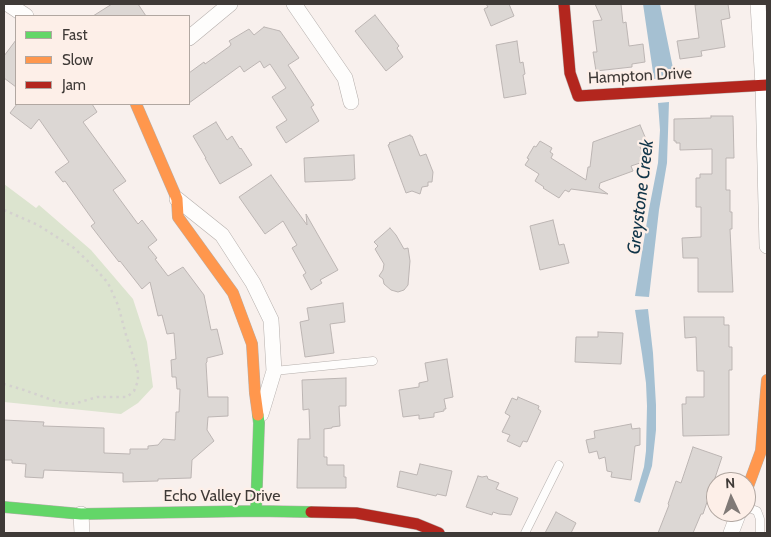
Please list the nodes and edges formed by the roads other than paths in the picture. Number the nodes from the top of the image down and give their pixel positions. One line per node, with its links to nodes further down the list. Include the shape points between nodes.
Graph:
1 (8, 4): 6 (street)
2 (230, 4): 7 (street)
3 (294, 4): 9 (street, via 345,78)
4 (564, 4): 8 (street, Hampton Drive, via 570,73 578,96)
5 (758, 4): 8 (street)
6 (24, 15)
7 (190, 37)
8 (765, 85): 12 (street)
9 (351, 102)
10 (136, 105): 11 (street)
11 (177, 199): 14 (street, via 222,235 253,282 271,320); 16 (street, via 178,217 233,292 252,344)
12 (767, 246)
13 (373, 361): 14 (lane)
14 (274, 371): 16 (street)
15 (767, 380): 18 (street, via 761,451)
16 (259, 423): 20 (street)
17 (559, 464): 25 (lane)
18 (753, 472)
19 (4, 507): 22 (street, Echo Valley Drive)
20 (256, 511): 22 (street, Echo Valley Drive); 24 (street, Echo Valley Drive, via 356,513 414,524)
21 (756, 511): 26 (lane)
22 (82, 514): 23 (street)
23 (82, 533)
24 (439, 533)
25 (525, 533)
26 (760, 533)

